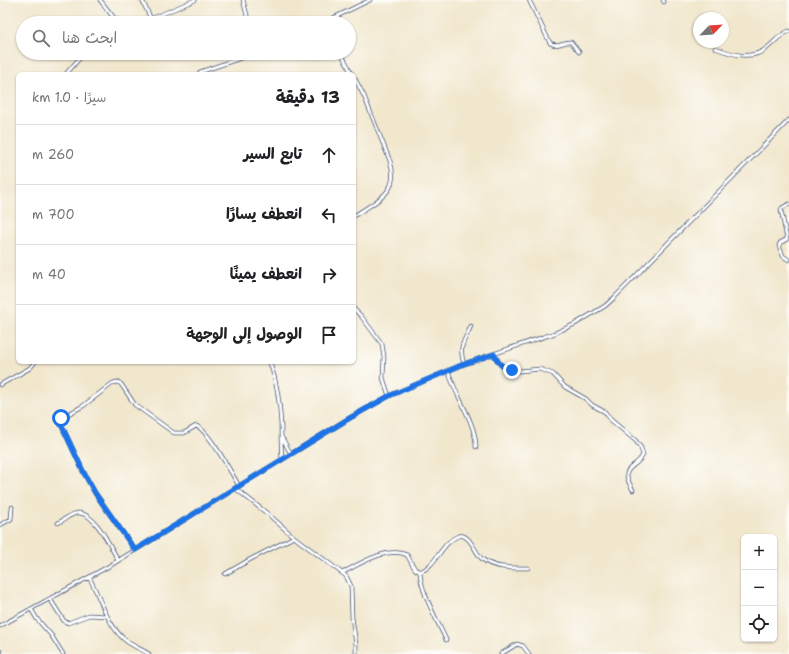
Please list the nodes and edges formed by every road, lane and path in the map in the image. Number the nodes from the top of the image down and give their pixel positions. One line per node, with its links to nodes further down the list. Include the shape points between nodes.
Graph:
1 (100, 0): 8 (street)
2 (142, 0): 9 (street)
3 (195, 0): 10 (street)
4 (243, 0): 11 (street)
5 (370, 0): 7 (street)
6 (529, 0): 15 (street, via 550,43 556,45 571,42)
7 (366, 1): 12 (street)
8 (112, 16)
9 (150, 16)
10 (158, 16)
11 (247, 16)
12 (337, 16)
13 (789, 31): 14 (street, via 780,35 756,55 738,55)
14 (715, 48)
15 (579, 52)
16 (78, 60): 19 (street)
17 (235, 60): 20 (street)
18 (344, 60): 21 (street)
19 (68, 72)
20 (200, 72)
21 (351, 72)
22 (356, 81): 25 (street, via 390,161 393,180 389,191)
23 (789, 120): 30 (street, via 605,306 568,327)
24 (789, 204): 26 (street, via 781,210)
25 (356, 215)
26 (788, 239): 27 (street, via 779,246 783,256)
27 (789, 260)
28 (356, 311): 36 (street, via 382,344 383,378)
29 (471, 326): 33 (street, via 461,346)
30 (494, 354): 33 (street); 43 (street, via 500,364 507,369 519,371 540,368 553,374 565,387 605,412 636,441 642,455 627,471 629,484)
31 (33, 364): 35 (street)
32 (270, 364): 37 (street, via 278,390)
33 (464, 364): 34 (street)
34 (448, 370): 36 (street); 38 (street, via 474,432)
35 (0, 385)
36 (389, 396): 39 (street)
37 (280, 435): 39 (street); 40 (street)
38 (476, 447)
39 (291, 454): 40 (street)
40 (282, 459): 41 (street)
41 (239, 486): 42 (street); 48 (street, via 199,427 196,426 184,433 174,433 135,405 121,384 113,383 83,406 61,418 60,422 95,493)
42 (235, 488): 47 (street); 48 (street)
43 (633, 490)
44 (12, 507): 46 (street, via 11,519)
45 (58, 523): 49 (street, via 78,513 92,519)
46 (0, 525)
47 (294, 537): 52 (street); 53 (street)
48 (135, 550): 49 (street)
49 (118, 560): 54 (street)
50 (528, 568): 51 (street, via 503,568 490,564 481,558 467,538 459,536)
51 (420, 572): 52 (street, via 415,569 407,555 395,553 372,557); 59 (street, via 425,593)
52 (342, 573): 64 (street, via 352,586)
53 (225, 574)
54 (89, 577): 55 (street); 57 (street)
55 (50, 599): 56 (street); 57 (street, via 64,622 68,623 89,615)
56 (32, 609): 58 (street); 62 (street)
57 (108, 616): 63 (street, via 124,640)
58 (0, 626)
59 (446, 640)
60 (0, 651): 61 (street)
61 (1, 654)
62 (64, 654)
63 (150, 654)
64 (356, 654)
65 (501, 654): 66 (street, via 517,644 523,646)
66 (529, 654)

